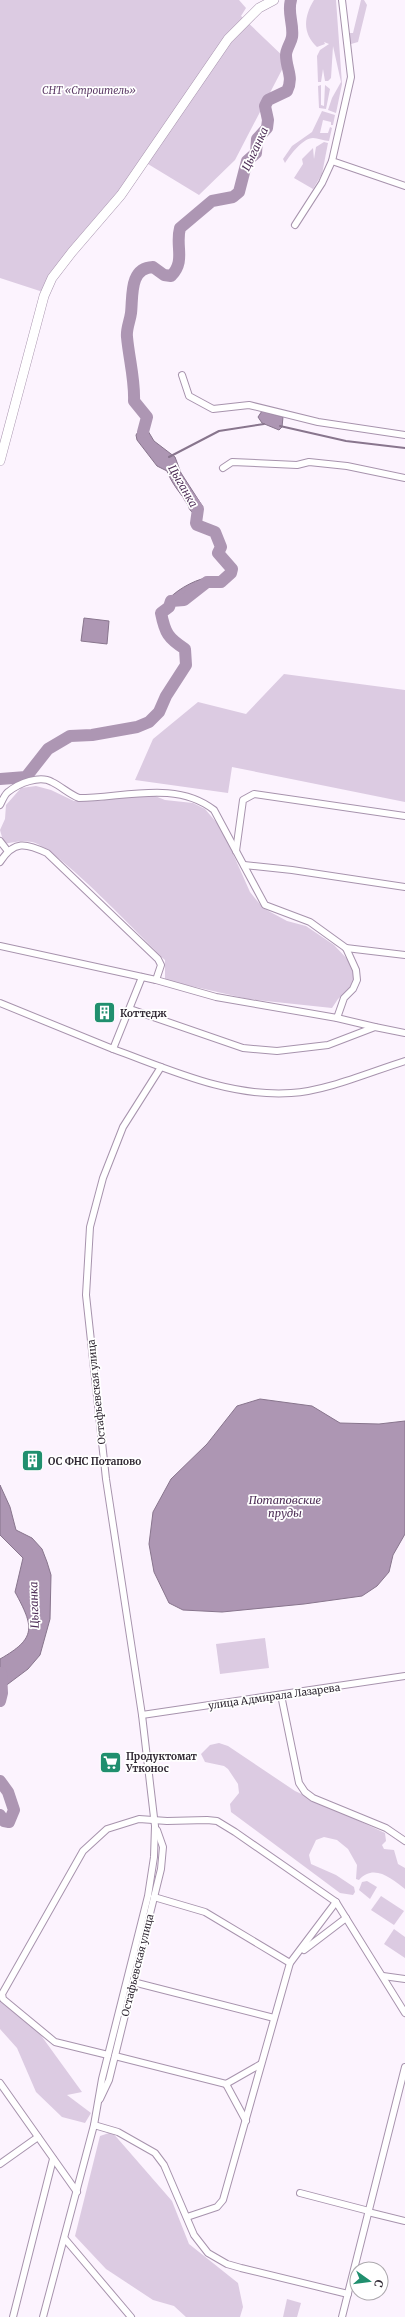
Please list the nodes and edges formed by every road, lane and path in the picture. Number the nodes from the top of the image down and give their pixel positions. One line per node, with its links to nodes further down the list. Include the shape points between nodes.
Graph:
1 (274, 0): 8 (street, via 259,8 228,39 121,195 52,278 44,296)
2 (342, 0): 3 (street, via 350,77)
3 (332, 161): 4 (street); 5 (street, via 322,183)
4 (405, 186)
5 (295, 225)
6 (182, 375): 7 (street, via 189,396 213,409 248,405 318,422)
7 (405, 435)
8 (0, 461)
9 (223, 468): 10 (street, via 232,462 309,462 347,466)
10 (405, 478)
11 (0, 805): 15 (street, via 8,792 29,781 44,779 52,781 79,798 144,791 182,796 204,802 214,810)
12 (405, 816): 15 (street, via 254,794 243,800)
13 (0, 841): 14 (street)
14 (7, 850): 16 (street); 23 (street, via 24,845 47,853 158,959 161,965)
15 (236, 851): 17 (street)
16 (0, 862)
17 (244, 865): 18 (street); 20 (street, via 266,905 310,922)
18 (405, 887)
19 (0, 946): 22 (street)
20 (346, 948): 21 (street); 26 (street, via 356,970 357,980 353,989 344,998)
21 (405, 955)
22 (142, 977): 23 (street); 25 (street)
23 (156, 980): 26 (street, via 216,997)
24 (0, 1003): 29 (street)
25 (130, 1010): 27 (street, via 243,1048 277,1051 328,1045); 29 (street)
26 (337, 1018): 27 (street)
27 (375, 1027): 28 (street)
28 (405, 1033)
29 (113, 1049): 31 (street)
30 (405, 1062): 31 (street, via 318,1089 292,1093 249,1092 209,1085)
31 (162, 1067): 34 (street, Остафьевская улица, via 123,1128 103,1178 90,1227 86,1295 106,1478)
32 (405, 1676): 33 (street, улица Адмирала Лазарева)
33 (280, 1695): 34 (street, улица Адмирала Лазарева); 36 (street, via 299,1783 305,1792 313,1798 386,1828)
34 (142, 1715): 35 (street, Остафьевская улица)
35 (155, 1822): 37 (street, Остафьевская улица, via 163,1847); 38 (street, via 217,1821); 47 (street, Остафьевская улица, via 154,1857 148,1896); 47 (street, via 139,1819 107,1829 83,1851 2,1994 4,1999 55,2042)
36 (405, 1841)
37 (154, 1897): 41 (street, via 205,1912); 44 (street, Остафьевская улица)
38 (336, 1902): 39 (street); 40 (street)
39 (346, 1918): 40 (street); 42 (street)
40 (299, 1953): 41 (street)
41 (290, 1963): 46 (street)
42 (383, 1976): 43 (street); 45 (street)
43 (405, 1979)
44 (133, 1982): 46 (street); 48 (street, Остафьевская улица)
45 (405, 2013)
46 (274, 2018): 49 (street)
47 (108, 2054): 53 (street, Остафьевская улица)
48 (115, 2056): 52 (street); 53 (street, Остафьевская улица)
49 (261, 2064): 52 (street); 54 (street)
50 (405, 2067): 61 (street)
51 (0, 2083): 56 (street)
52 (226, 2084): 54 (street)
53 (99, 2102): 55 (street, Остафьевская улица)
54 (246, 2121): 62 (street, via 223,2200 217,2207)
55 (94, 2125): 59 (street, Остафьевская улица); 62 (street, via 118,2132 155,2153 164,2165)
56 (38, 2137): 57 (street); 58 (street)
57 (53, 2159): 59 (street); 66 (street)
58 (0, 2164)
59 (77, 2192): 64 (street, Остафьевская улица)
60 (300, 2193): 61 (street)
61 (369, 2211): 63 (street); 65 (street)
62 (187, 2217): 65 (street, via 194,2235 208,2253 227,2264)
63 (405, 2221)
64 (65, 2239): 67 (street, Остафьевская улица); 68 (street)
65 (348, 2294): 69 (street)
66 (12, 2317)
67 (43, 2317)
68 (131, 2317)
69 (342, 2317)

